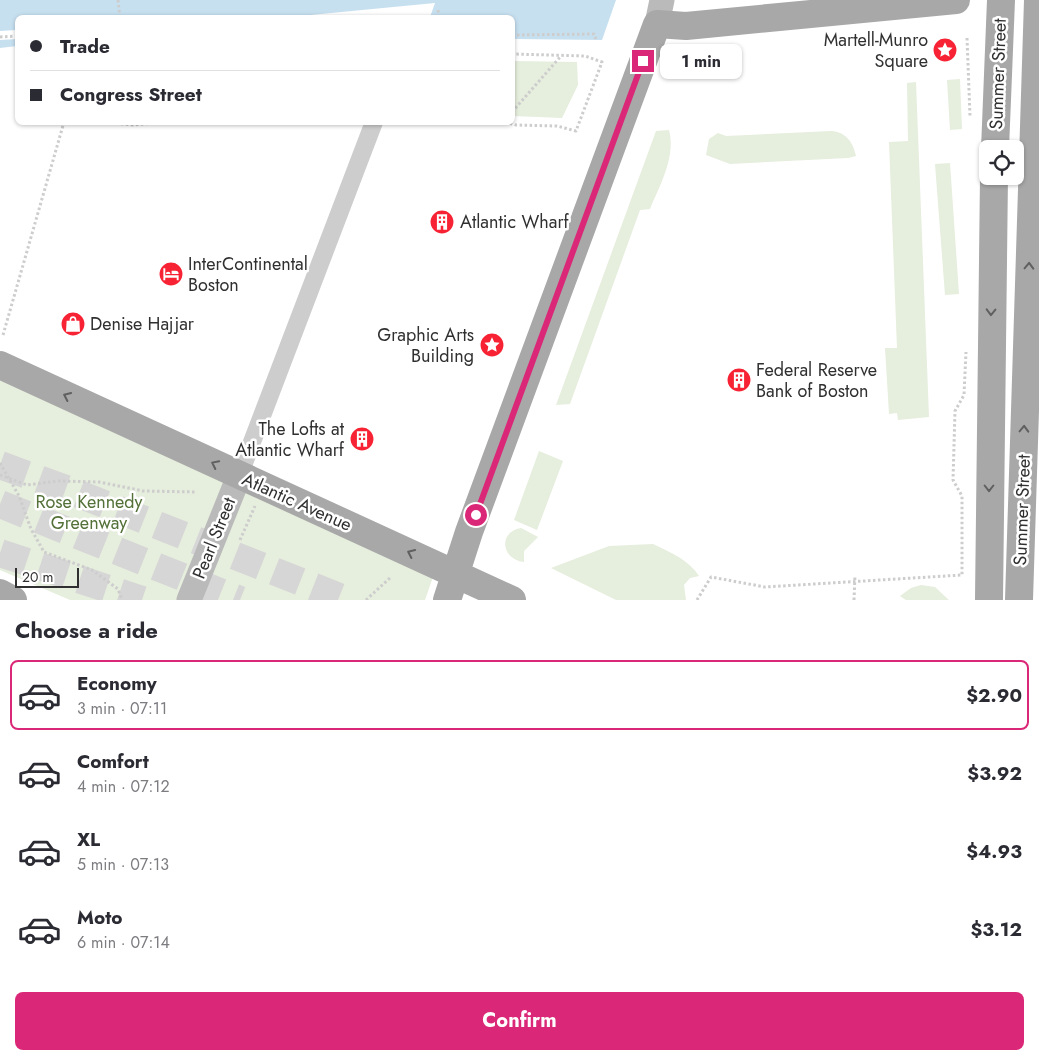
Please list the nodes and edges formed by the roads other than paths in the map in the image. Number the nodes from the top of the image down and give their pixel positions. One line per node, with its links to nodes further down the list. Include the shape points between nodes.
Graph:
1 (956, 0): 4 (main road, via 686,26)
2 (1001, 0): 6 (main road, Summer Street)
3 (1038, 0): 17 (main road, Summer Street, one-way to 3)
4 (660, 12): 10 (main road)
5 (373, 125): 9 (street)
6 (995, 140)
7 (994, 185): 16 (main road, Summer Street, one-way to 16)
8 (0, 365): 9 (main road, Atlantic Avenue, one-way to 8)
9 (239, 476): 10 (main road, Atlantic Avenue, one-way to 9); 13 (main road, Pearl Street)
10 (455, 574): 14 (main road); 15 (main road, Atlantic Avenue)
11 (0, 593): 12 (main road)
12 (13, 600)
13 (189, 600)
14 (447, 600)
15 (512, 600)
16 (989, 600)
17 (1019, 600)

